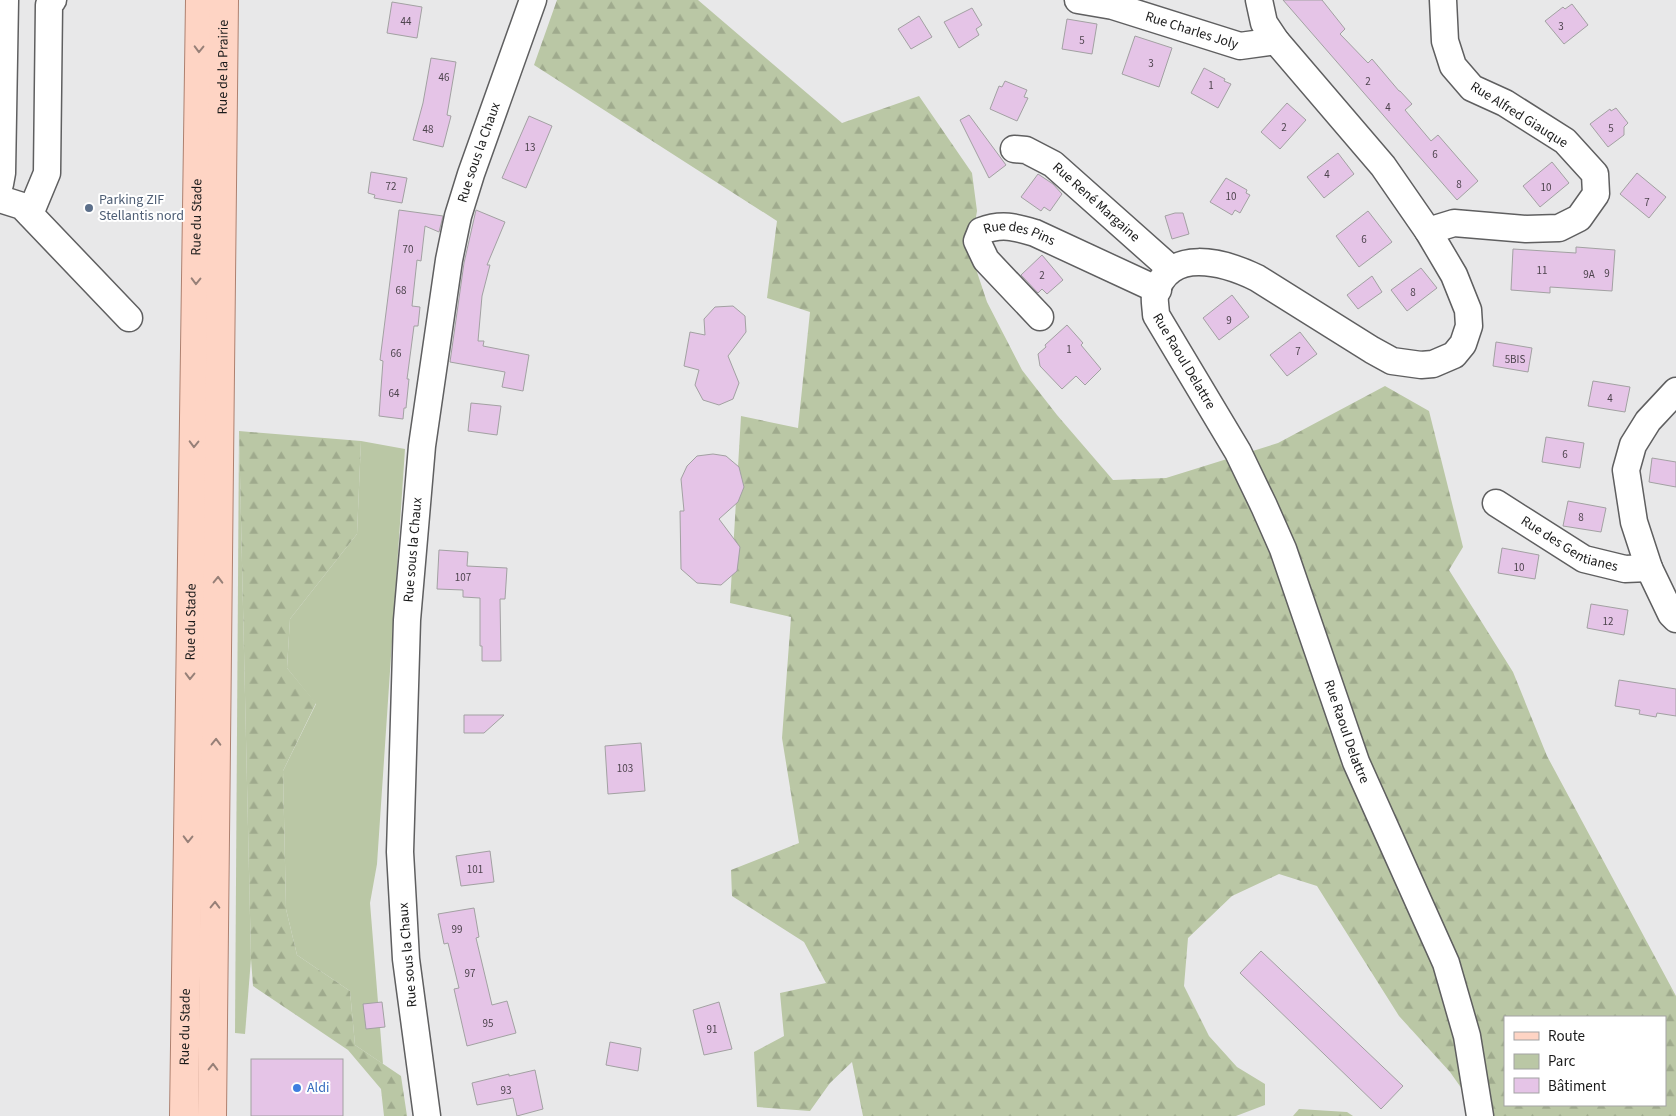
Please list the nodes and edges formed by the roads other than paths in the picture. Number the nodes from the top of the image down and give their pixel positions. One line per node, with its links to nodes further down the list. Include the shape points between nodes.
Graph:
1 (5, 0): 12 (street)
2 (53, 0): 14 (street, via 49,5 47,173)
3 (200, 0): 10 (main road, Rue de la Prairie, one-way to 10)
4 (224, 0): 10 (main road, Rue de la Prairie)
5 (533, 0): 26 (street, Rue sous la Chaux, via 458,216 422,446 407,620 400,852 406,959)
6 (1078, 0): 9 (street, Rue Charles Joly, via 1113,6 1240,46)
7 (1260, 0): 9 (street, via 1264,22)
8 (1443, 0): 15 (street, Rue Alfred Giauque, via 1445,41 1453,66 1472,88 1505,103 1565,141 1595,174 1596,194 1579,218 1559,228 1526,229 1454,223)
9 (1276, 42): 15 (street, via 1383,166)
10 (210, 132): 24 (main road, Rue du Stade, one-way to 24); 25 (main road, Rue du Stade, one-way to 10)
11 (1014, 149): 16 (street, Rue René Margaine, via 1026,150 1053,164)
12 (0, 184)
13 (0, 199): 14 (street, via 22,206)
14 (30, 214): 19 (street)
15 (1428, 231): 16 (street, via 1454,275 1468,310 1468,326 1462,344 1454,355 1433,364 1392,360 1239,269 1203,262)
16 (1171, 269): 17 (street, Rue Raoul Delattre)
17 (1158, 290): 18 (street, Rue des Pins, via 1035,233 994,226 981,231 977,241 986,260); 27 (street, Rue Raoul Delattre, via 1155,296 1156,315 1238,452 1275,532 1356,762 1446,964 1467,1036)
18 (1040, 317)
19 (129, 318)
20 (1676, 391): 22 (street, via 1648,421 1633,445 1626,470 1634,522)
21 (1496, 503): 22 (street, Rue des Gentianes, via 1584,560 1625,569)
22 (1649, 568): 23 (street, via 1670,614)
23 (1676, 620)
24 (184, 1116)
25 (212, 1116)
26 (427, 1116)
27 (1480, 1116)

